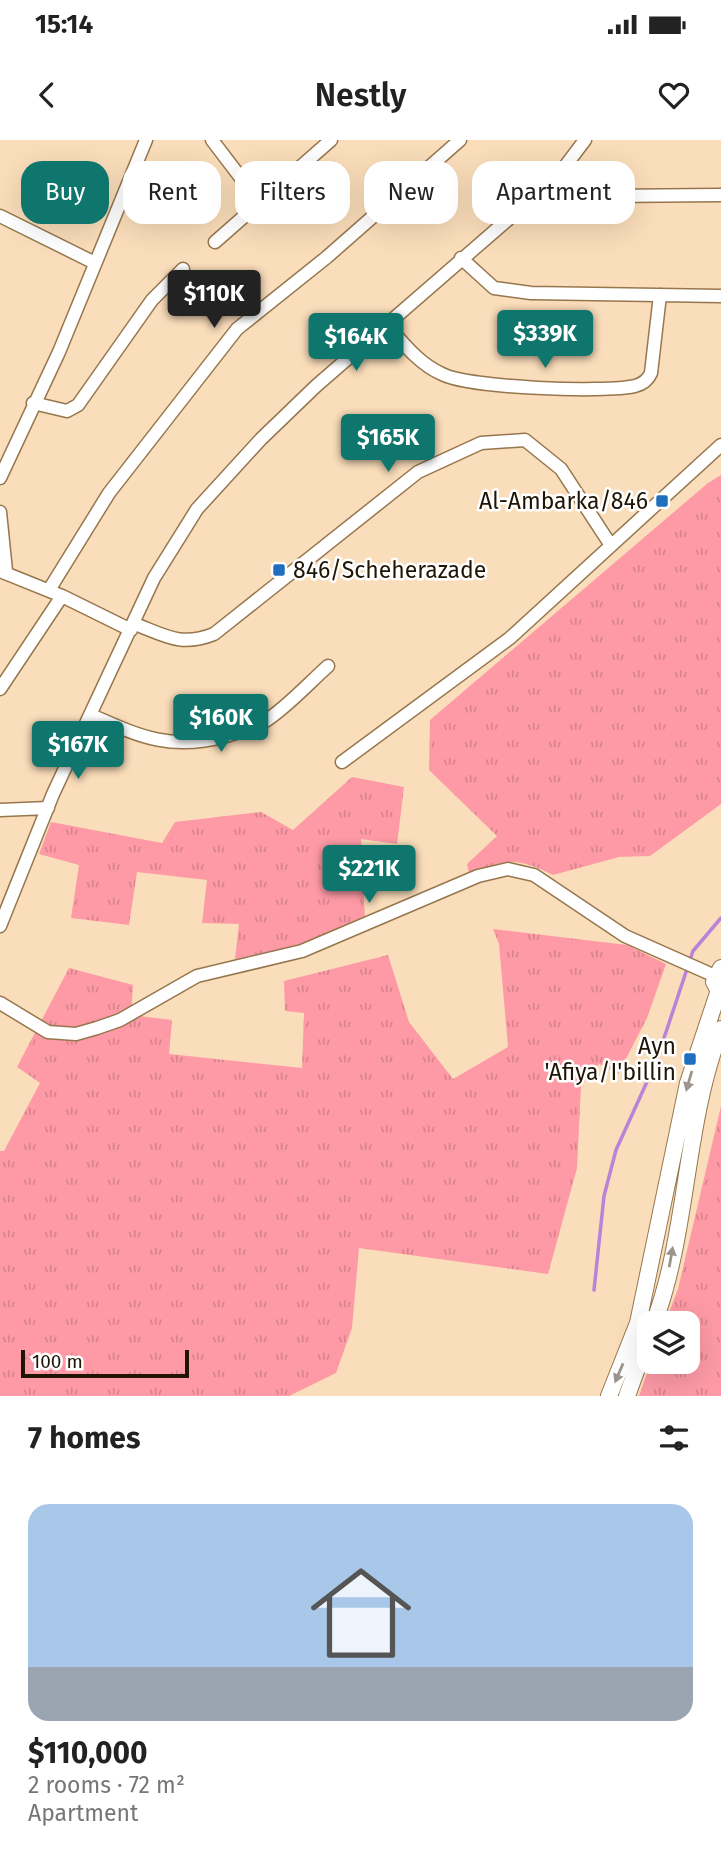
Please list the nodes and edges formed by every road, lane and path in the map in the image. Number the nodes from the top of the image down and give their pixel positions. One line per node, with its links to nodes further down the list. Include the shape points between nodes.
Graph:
1 (146, 140): 16 (street)
2 (212, 140): 8 (street)
3 (331, 140): 6 (street)
4 (460, 140): 27 (street, via 327,257 237,328 109,494)
5 (585, 140): 7 (street)
6 (307, 161)
7 (569, 161)
8 (235, 170)
9 (721, 195): 10 (street)
10 (635, 196)
11 (0, 216): 16 (street)
12 (236, 224): 14 (street)
13 (501, 224): 15 (street)
14 (215, 242)
15 (461, 258): 18 (street, via 494,288); 20 (street)
16 (95, 263): 21 (street)
17 (183, 269): 21 (street, via 152,300 78,405 67,411)
18 (660, 295): 19 (street); 20 (street, via 651,373 644,383 623,388 518,387 454,379 420,360)
19 (721, 296)
20 (386, 324): 28 (street, via 261,439 197,509 154,578)
21 (33, 402): 23 (street)
22 (721, 445): 25 (street)
23 (0, 478)
24 (0, 512): 26 (street)
25 (610, 544): 28 (street, via 561,468 524,440 481,443 418,472 214,634 179,642); 32 (street, via 510,638)
26 (3, 571): 27 (street)
27 (55, 593): 28 (street); 30 (street)
28 (133, 627): 31 (street)
29 (328, 666): 31 (street, via 266,721 206,741 188,744 144,738)
30 (0, 689)
31 (90, 715): 33 (street)
32 (342, 762)
33 (48, 808): 34 (street); 35 (street)
34 (0, 810)
35 (0, 926)
36 (718, 972): 37 (main road); 38 (street, via 625,936 534,875 508,869 478,876 302,951 198,976 97,1028 69,1034 48,1032)
37 (720, 994): 42 (main road, one-way to 42, via 688,1083 641,1314)
38 (0, 1003)
39 (721, 1029): 40 (main road, one-way to 39, via 704,1082)
40 (657, 1311)
41 (637, 1368): 43 (main road)
42 (609, 1396)
43 (627, 1396)

